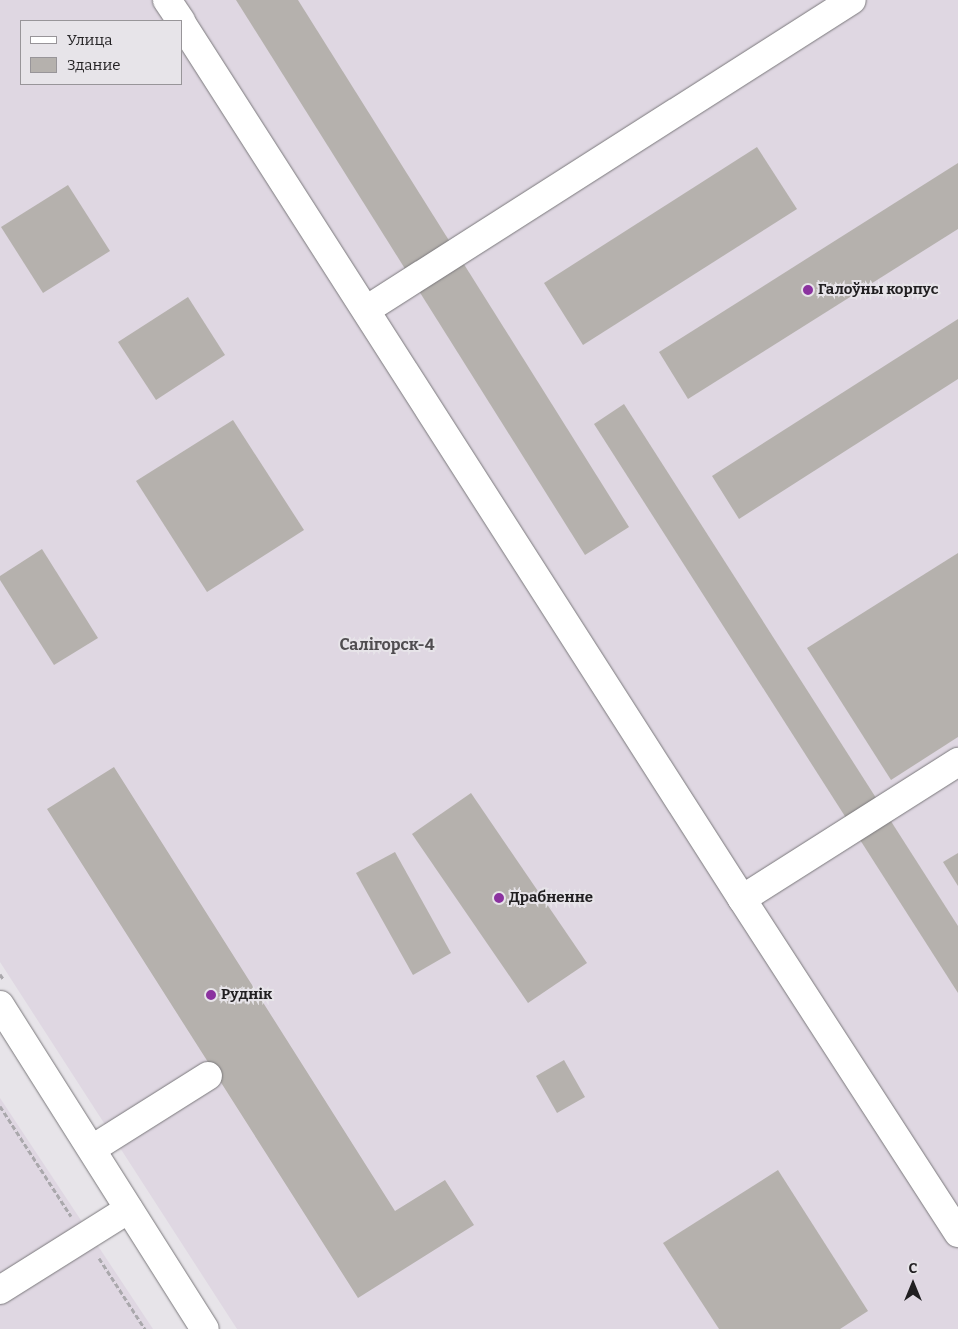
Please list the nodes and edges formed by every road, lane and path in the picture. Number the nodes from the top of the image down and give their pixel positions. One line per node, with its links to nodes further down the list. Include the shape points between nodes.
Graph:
1 (167, 0): 3 (street)
2 (852, 0): 5 (street)
3 (180, 20)
4 (182, 24): 5 (street)
5 (366, 310): 7 (street)
6 (958, 762): 7 (street)
7 (742, 899): 12 (street)
8 (0, 1005): 10 (street)
9 (208, 1076): 10 (street)
10 (92, 1150): 11 (street)
11 (129, 1208): 13 (street); 14 (street)
12 (958, 1233)
13 (0, 1290)
14 (205, 1329)

